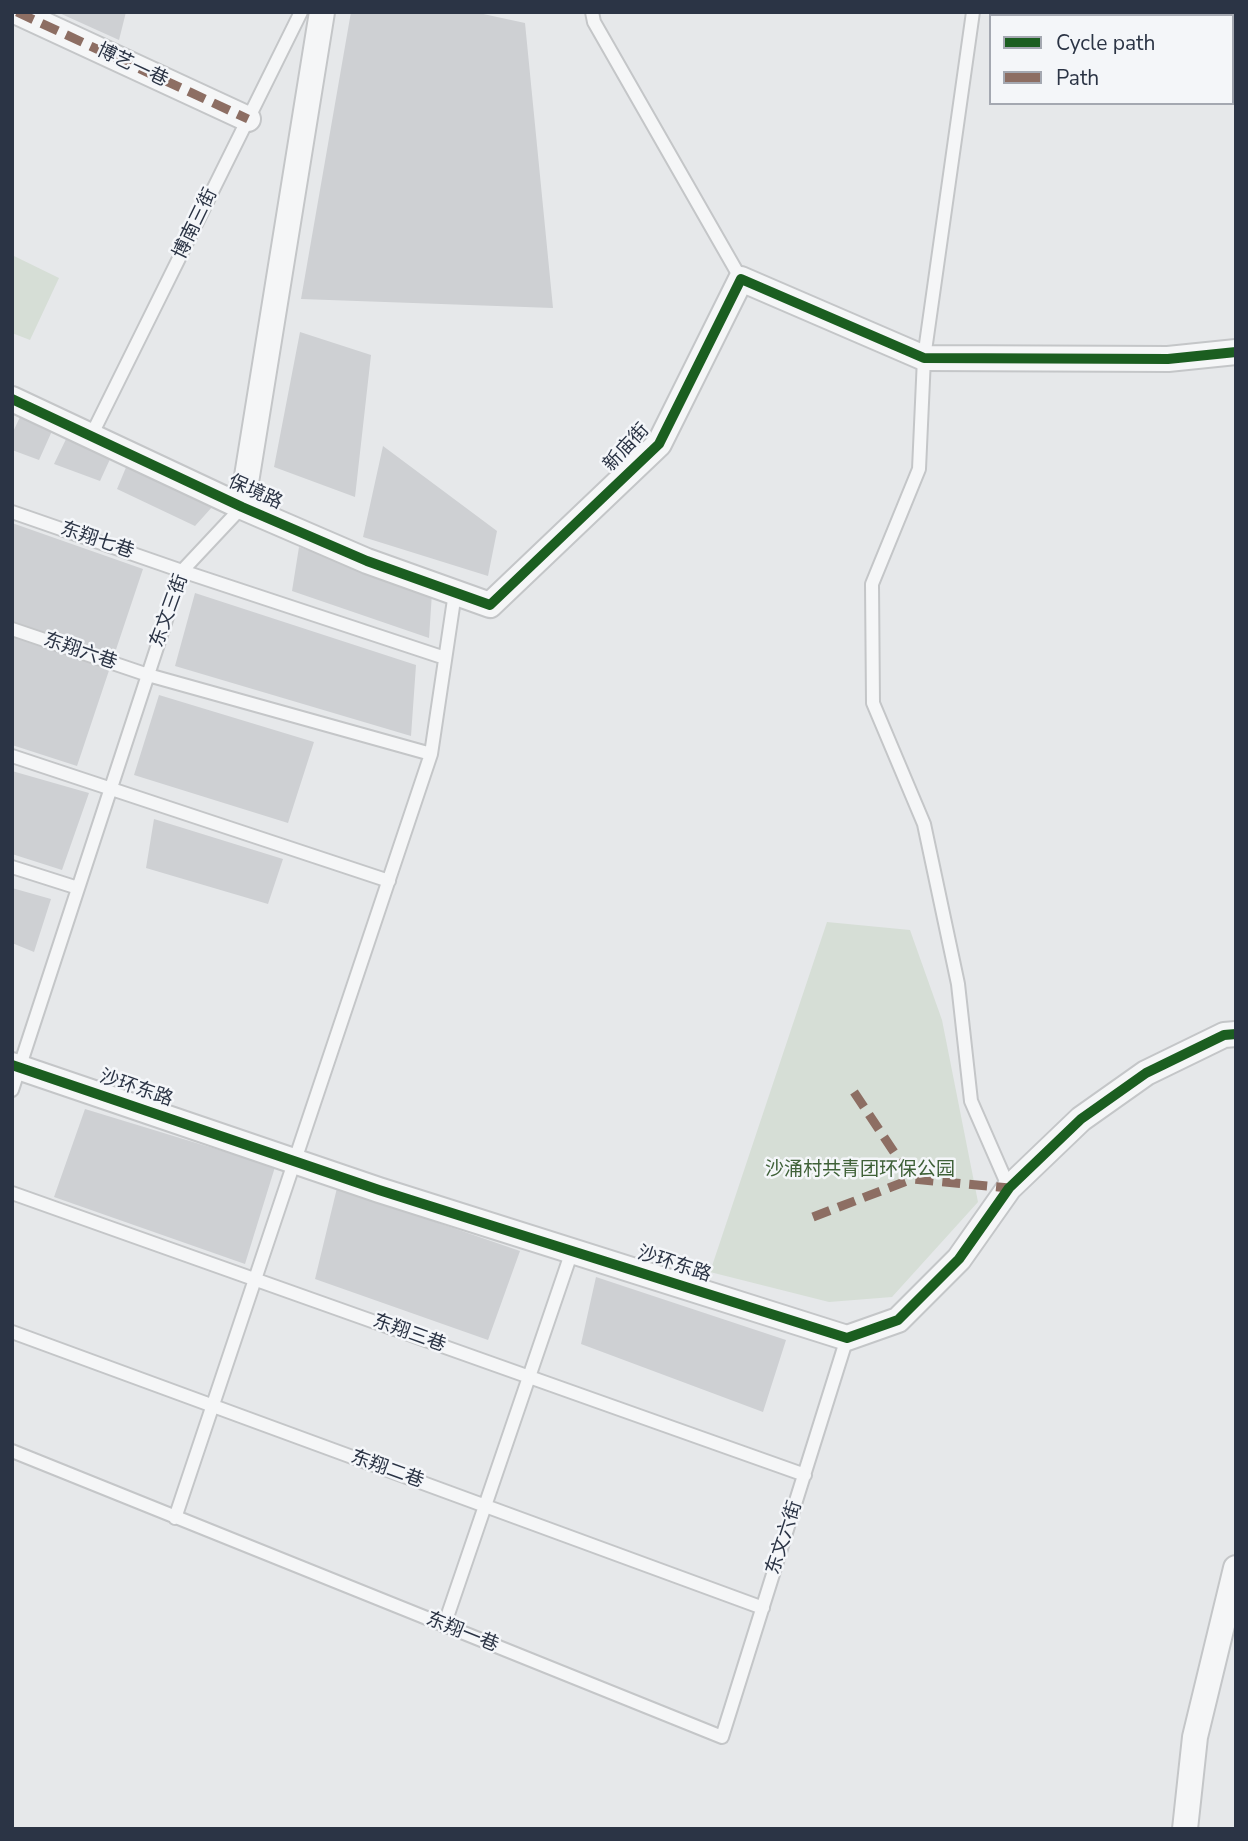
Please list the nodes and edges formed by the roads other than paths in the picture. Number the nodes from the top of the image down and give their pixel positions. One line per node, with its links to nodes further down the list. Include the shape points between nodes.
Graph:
1 (17, 12): 6 (lane, 博艺一巷)
2 (301, 12): 6 (lane, 博南三街)
3 (322, 12): 12 (street)
4 (592, 12): 7 (lane)
5 (973, 12): 9 (lane)
6 (248, 119): 11 (lane, 博南三街)
7 (741, 279): 9 (street); 16 (street, 新庙街, via 659,444)
8 (1236, 352): 9 (street, via 1168,359)
9 (924, 358): 29 (lane, via 919,469 872,584 873,704 924,824 958,984 971,1101)
10 (12, 399): 11 (street, 保境路)
11 (92, 436): 12 (street, 保境路)
12 (242, 507): 14 (lane, 东文三街); 15 (street, 保境路)
13 (12, 512): 14 (lane, 东翔七巷)
14 (182, 571): 18 (lane, 东翔七巷); 19 (lane, 东文三街)
15 (455, 593): 16 (street, 保境路); 18 (lane)
16 (490, 605)
17 (12, 629): 19 (lane, 东翔六巷)
18 (445, 658): 20 (lane)
19 (148, 675): 20 (lane, 东翔六巷); 22 (lane, 东文三街)
20 (431, 754): 24 (lane)
21 (12, 756): 22 (lane)
22 (111, 788): 24 (lane); 25 (lane, 东文三街)
23 (12, 867): 25 (lane)
24 (389, 881): 28 (lane)
25 (78, 888): 27 (lane, 东文三街)
26 (1236, 1034): 29 (street, via 1224,1035 1146,1073 1081,1119)
27 (15, 1074): 28 (street, 沙环东路)
28 (296, 1162): 31 (street, 沙环东路); 32 (lane)
29 (1009, 1188): 34 (street, via 960,1259 898,1320)
30 (12, 1193): 32 (lane, 东翔三巷)
31 (572, 1251): 34 (street, 沙环东路); 35 (lane)
32 (257, 1280): 35 (lane, 东翔三巷); 36 (lane)
33 (12, 1332): 36 (lane, 东翔二巷)
34 (847, 1338): 38 (lane, 东文六街)
35 (529, 1377): 38 (lane, 东翔三巷); 42 (lane)
36 (214, 1406): 39 (lane); 41 (lane, 东翔二巷)
37 (12, 1451): 39 (lane, 东翔一巷)
38 (805, 1475): 41 (lane, 东文六街)
39 (175, 1518): 42 (lane, 东翔一巷)
40 (1236, 1568): 44 (street, via 1195,1737)
41 (763, 1608): 43 (lane, 东文六街)
42 (444, 1626): 43 (lane, 东翔一巷)
43 (722, 1737)
44 (1185, 1829)

